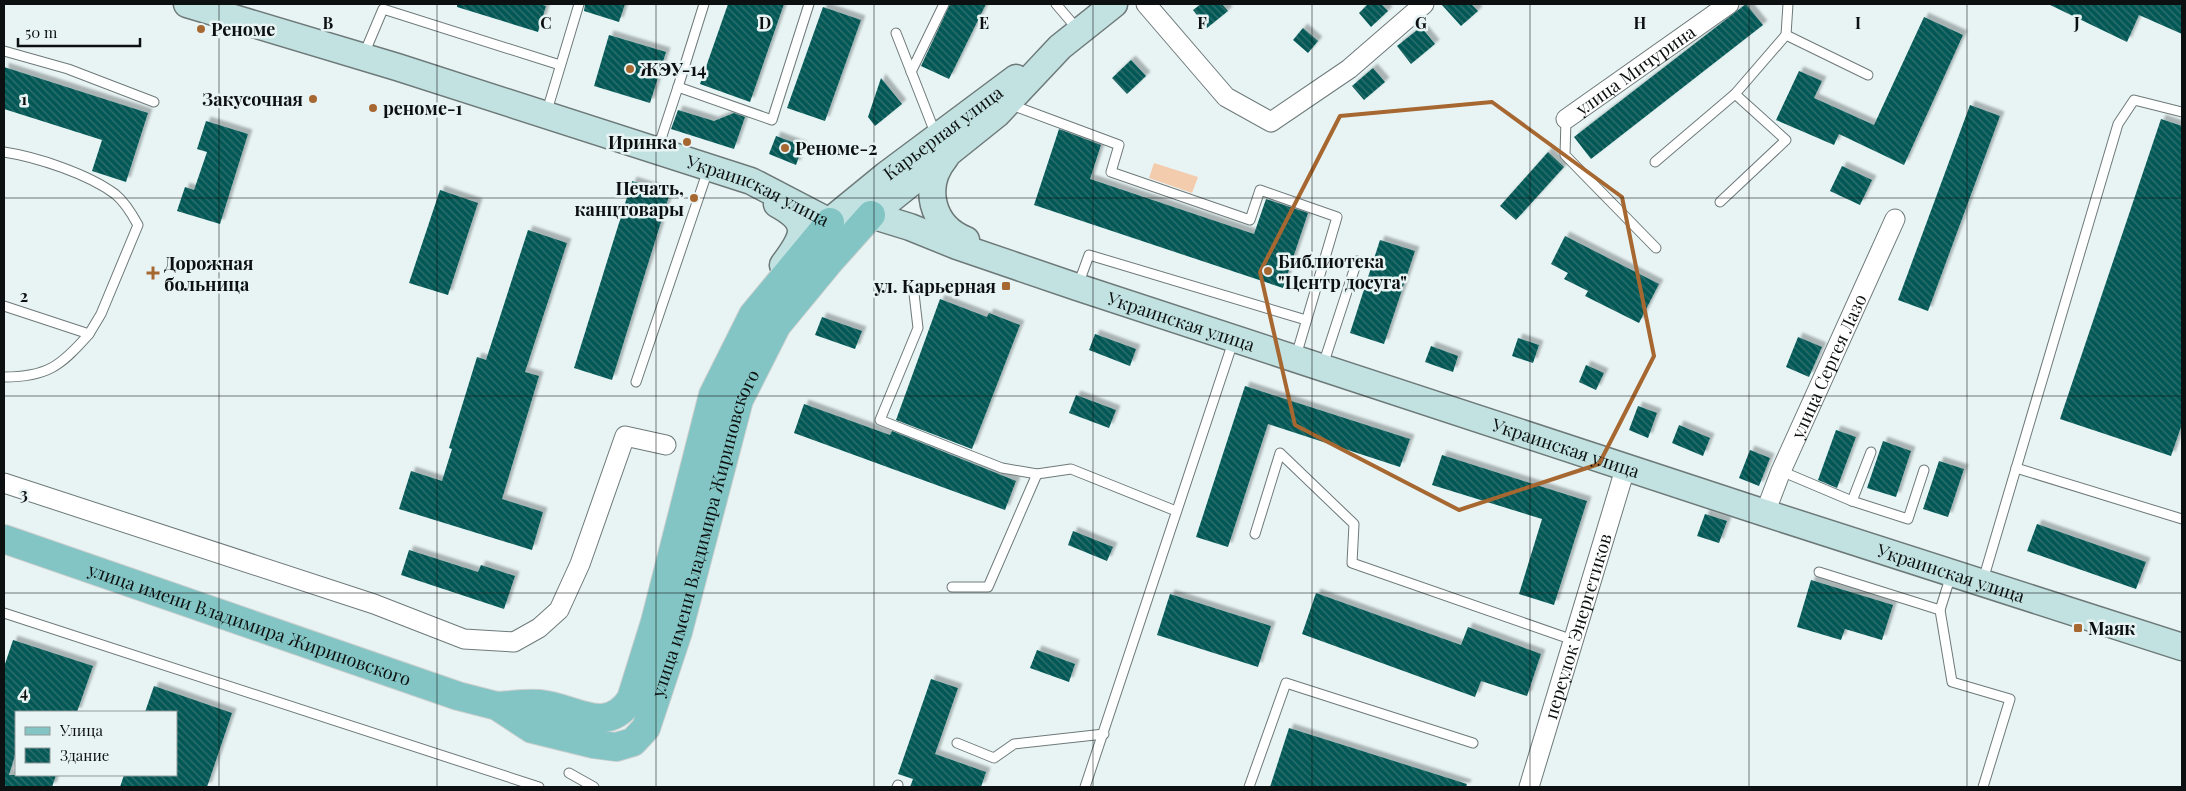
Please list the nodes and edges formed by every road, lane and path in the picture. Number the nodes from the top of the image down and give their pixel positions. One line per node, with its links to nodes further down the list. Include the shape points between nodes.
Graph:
1 (186, 4): 12 (main road, Украинская улица)
2 (579, 4): 18 (lane)
3 (704, 4): 21 (lane)
4 (809, 4): 21 (lane, via 772,120)
5 (944, 4): 19 (lane)
6 (1056, 4): 15 (lane)
7 (1114, 4): 15 (main road, Карьерная улица)
8 (1146, 4): 9 (street, via 1226,97 1271,122 1349,69)
9 (1424, 4)
10 (1729, 4): 27 (street, улица Мичурина)
11 (1788, 4): 14 (lane)
12 (223, 10): 17 (main road, Украинская улица)
13 (896, 33): 19 (lane)
14 (1786, 35): 20 (lane); 22 (lane)
15 (1069, 39): 31 (main road, Карьерная улица, via 997,114); 37 (main road, Карьерная улица, via 980,103)
16 (4, 51): 23 (lane, via 68,69)
17 (362, 57): 18 (lane, via 383,9); 26 (main road, Украинская улица)
18 (560, 65): 26 (lane)
19 (912, 72): 28 (lane)
20 (1868, 75)
21 (678, 87): 29 (lane)
22 (1735, 94): 32 (lane); 34 (lane, via 1786,140)
23 (154, 102)
24 (1017, 107): 44 (lane, via 1119,145 1111,172 1231,214 1250,220 1260,190 1337,218)
25 (2182, 112): 54 (lane, via 2134,100 2118,124)
26 (546, 114): 29 (main road, Украинская улица)
27 (1566, 119): 38 (lane, via 1565,155)
28 (934, 130)
29 (658, 150): 33 (main road, Украинская улица)
30 (4, 152): 45 (lane, via 45,160 115,194 130,210 138,225 101,314)
31 (950, 152): 35 (main road, Карьерная улица); 41 (main road, via 938,166 932,186 933,202 941,221 959,237)
32 (1655, 162)
33 (711, 168): 37 (main road, Украинская улица, via 751,181); 43 (main road, via 794,213 802,227 797,247 768,285); 50 (lane)
34 (1720, 202)
35 (871, 215): 37 (main road, Украинская улица, via 858,216 841,224); 41 (main road, Украинская улица); 73 (main road, улица имени Владимира Жириновского, via 777,325 739,400 678,632 646,728 633,742 616,748 532,729)
36 (1895, 219): 56 (street, улица Сергея Лазо)
37 (830, 222): 43 (main road, улица имени Владимира Жириновского)
38 (1656, 248)
39 (1356, 262): 48 (lane)
40 (913, 284): 57 (lane, via 918,328 880,420 1002,468)
41 (1072, 286): 44 (lane, via 1089,255); 46 (main road, Украинская улица)
42 (4, 306): 45 (lane)
43 (753, 315): 73 (main road, улица имени Владимира Жириновского, via 714,395 655,622 627,704 614,716 602,718 540,704)
44 (1306, 320): 47 (lane)
45 (89, 334): 49 (lane, via 72,354 48,371 24,377)
46 (1234, 339): 47 (main road, Украинская улица); 60 (lane)
47 (1295, 359): 48 (main road, Украинская улица)
48 (1322, 368): 53 (main road, Украинская улица)
49 (4, 377)
50 (636, 382)
51 (666, 446): 58 (street, via 625,436 580,564 559,610 539,628 514,642 464,639 374,604)
52 (1871, 452): 59 (lane)
53 (1626, 466): 61 (main road, Украинская улица); 71 (street, переулок Энергетиков)
54 (2016, 468): 62 (lane); 67 (lane)
55 (1924, 470): 59 (lane, via 1908,519)
56 (1781, 472): 59 (lane); 61 (street, улица Сергея Лазо)
57 (1037, 474): 60 (lane, via 1071,469); 68 (lane, via 988,587)
58 (4, 484)
59 (1852, 500)
60 (1176, 510): 74 (lane)
61 (1765, 513): 66 (main road, Украинская улица)
62 (2182, 519)
63 (1255, 534): 71 (lane, via 1280,453 1354,524 1352,564)
64 (4, 539): 73 (main road, улица имени Владимира Жириновского, via 458,696)
65 (1819, 572): 69 (lane)
66 (1952, 573): 67 (main road, Украинская улица); 69 (lane)
67 (1982, 582): 72 (main road, Украинская улица)
68 (952, 587)
69 (1940, 610): 83 (lane, via 1952,682 2010,700)
70 (4, 613): 78 (lane)
71 (1573, 640): 82 (street, переулок Энергетиков)
72 (2182, 647)
73 (497, 706)
74 (1104, 734): 75 (lane, via 1014,744 994,758); 80 (lane)
75 (957, 743)
76 (1473, 743): 81 (lane, via 1286,683)
77 (569, 773): 79 (lane)
78 (539, 787)
79 (594, 787)
80 (1085, 787)
81 (1249, 787)
82 (1529, 787)
83 (1983, 787)

